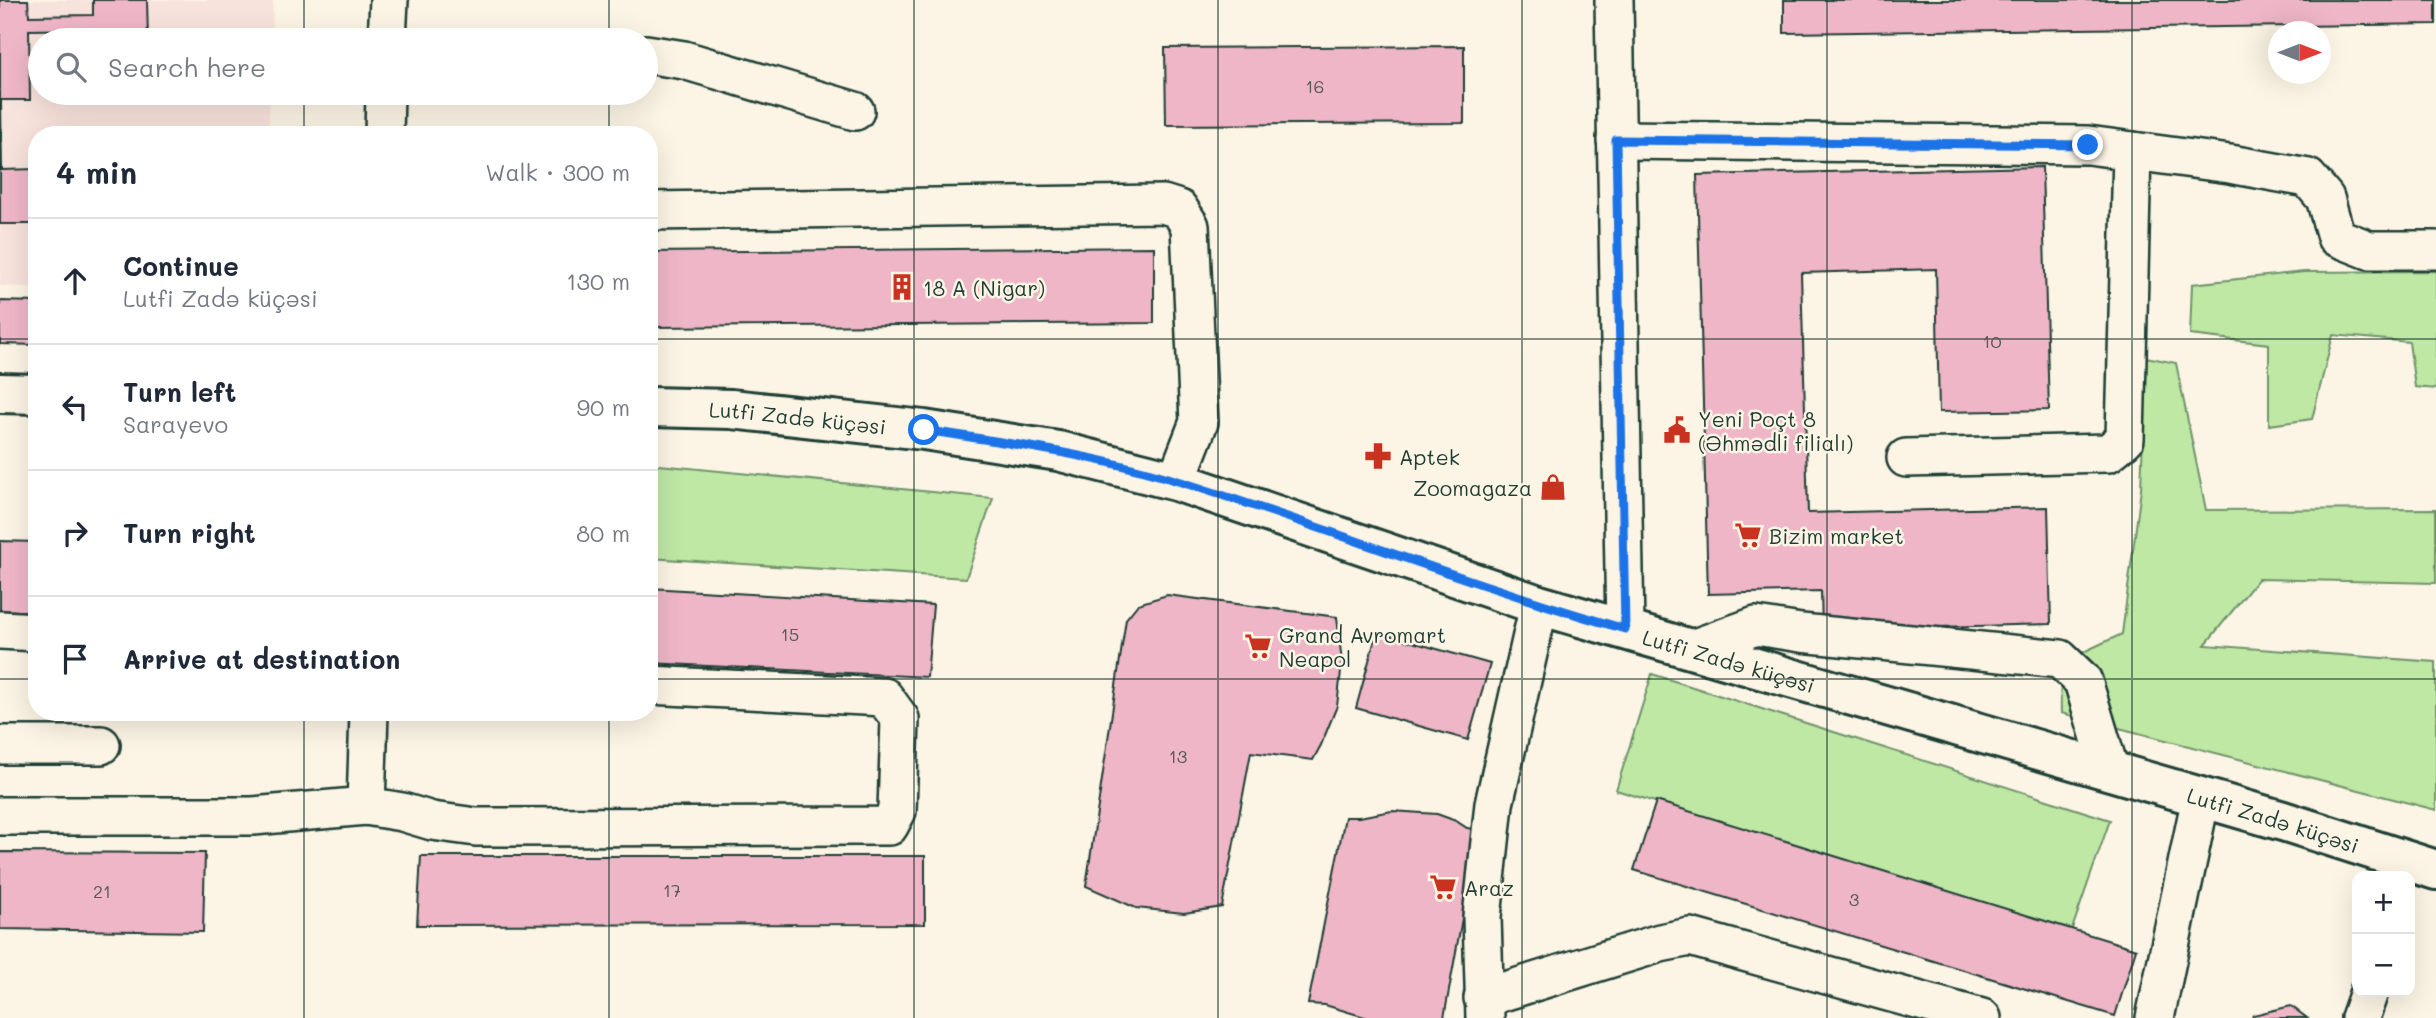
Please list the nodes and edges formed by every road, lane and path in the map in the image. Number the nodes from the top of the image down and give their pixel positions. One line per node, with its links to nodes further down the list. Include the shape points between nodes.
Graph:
1 (389, 0): 3 (street)
2 (1614, 0): 8 (street)
3 (388, 28)
4 (658, 56): 6 (street)
5 (385, 105): 7 (street)
6 (855, 111)
7 (384, 126)
8 (1616, 140): 9 (street, via 2088,145); 18 (street)
9 (2132, 151): 11 (street, via 2308,178 2325,198 2336,237 2368,250); 15 (street, via 2125,439 2108,453)
10 (658, 211): 16 (street, via 1163,204 1180,209 1190,226 1199,422)
11 (2436, 250)
12 (0, 393): 13 (main road)
13 (28, 394)
14 (658, 407): 16 (main road, Lutfi Zadə küçəsi, via 731,409 924,430 1058,451)
15 (1906, 458)
16 (1176, 481): 17 (main road, Lutfi Zadə küçəsi)
17 (1539, 605): 18 (main road, Lutfi Zadə küçəsi); 32 (street, via 1494,803 1482,917)
18 (1625, 629): 21 (main road, Lutfi Zadə küçəsi)
19 (0, 630): 20 (street)
20 (28, 632)
21 (1692, 649): 26 (main road, Lutfi Zadə küçəsi); 26 (street, via 1756,626 2060,659 2083,681)
22 (658, 685): 28 (street, via 884,697 900,719 897,811 889,826 476,827)
23 (369, 721): 28 (street)
24 (0, 745): 25 (street)
25 (101, 745)
26 (2110, 771): 27 (main road, Lutfi Zadə küçəsi)
27 (2201, 797): 30 (main road, Lutfi Zadə küçəsi); 34 (street)
28 (366, 806): 29 (street, via 253,816)
29 (0, 816)
30 (2419, 869)
31 (2367, 997): 35 (street)
32 (1484, 1008): 33 (street, via 1660,943 1690,937)
33 (1982, 1018)
34 (2155, 1018)
35 (2360, 1018)

